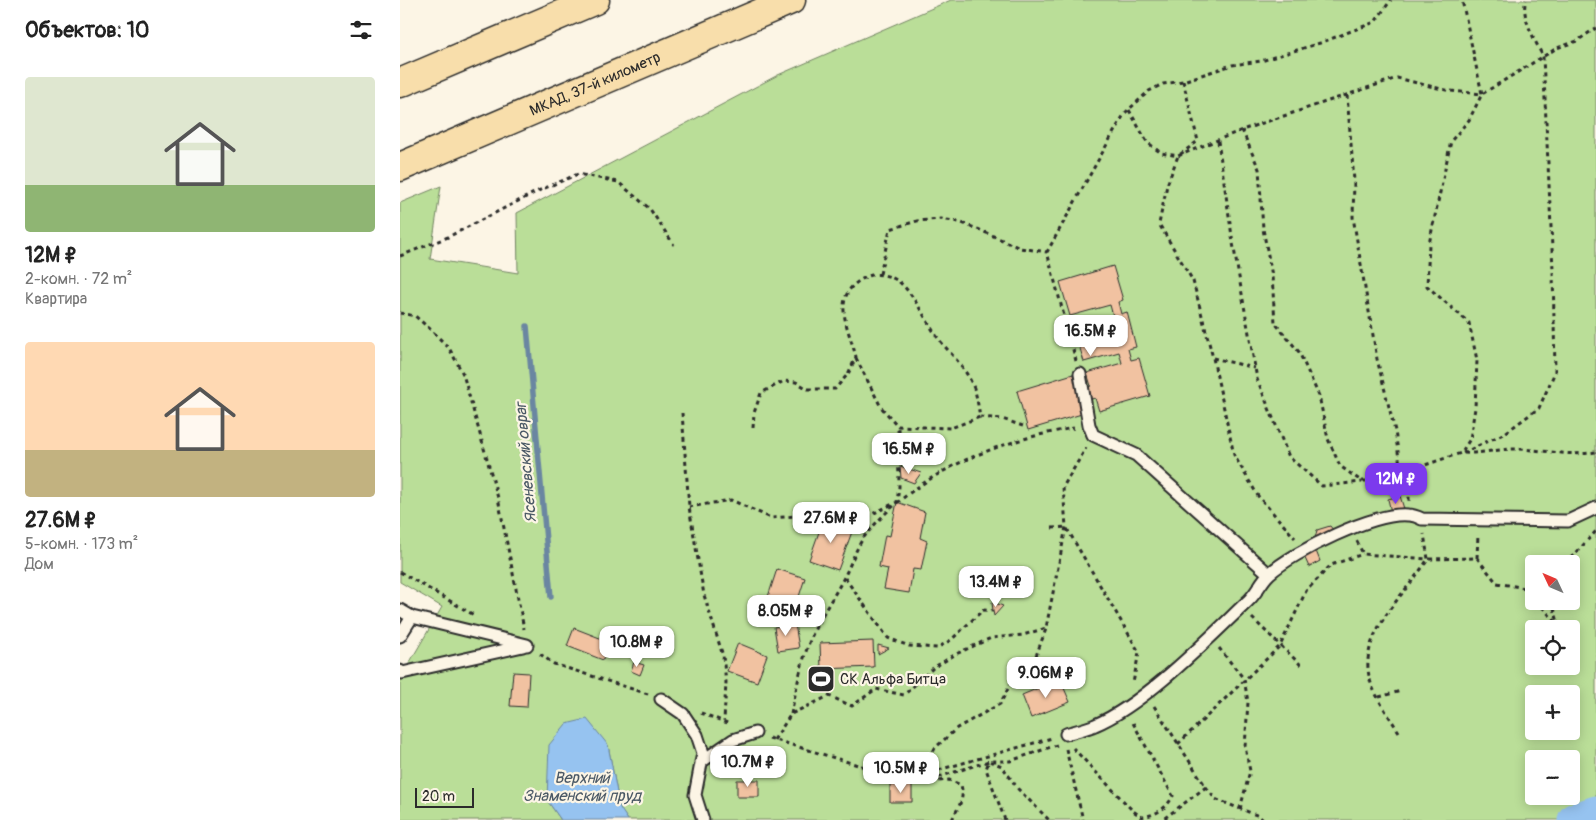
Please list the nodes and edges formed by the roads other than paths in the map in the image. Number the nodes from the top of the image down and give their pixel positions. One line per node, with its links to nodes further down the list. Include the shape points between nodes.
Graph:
1 (595, 0): 3 (highway)
2 (791, 0): 4 (highway, МКАД, 37-й километр)
3 (400, 83)
4 (400, 167)
5 (1080, 374): 7 (lane, via 1091,430 1136,455)
6 (1595, 511): 7 (lane, via 1568,522 1422,519 1396,515 1350,529 1305,550)
7 (1269, 574): 14 (lane, via 1249,600 1128,710)
8 (400, 610): 9 (lane)
9 (412, 617): 10 (lane); 11 (lane, via 527,645)
10 (400, 636)
11 (400, 672)
12 (661, 699): 15 (lane, via 683,714 697,734 703,753)
13 (755, 733): 15 (lane, via 733,740)
14 (1066, 734)
15 (701, 762): 16 (lane, via 695,795)
16 (703, 820)

